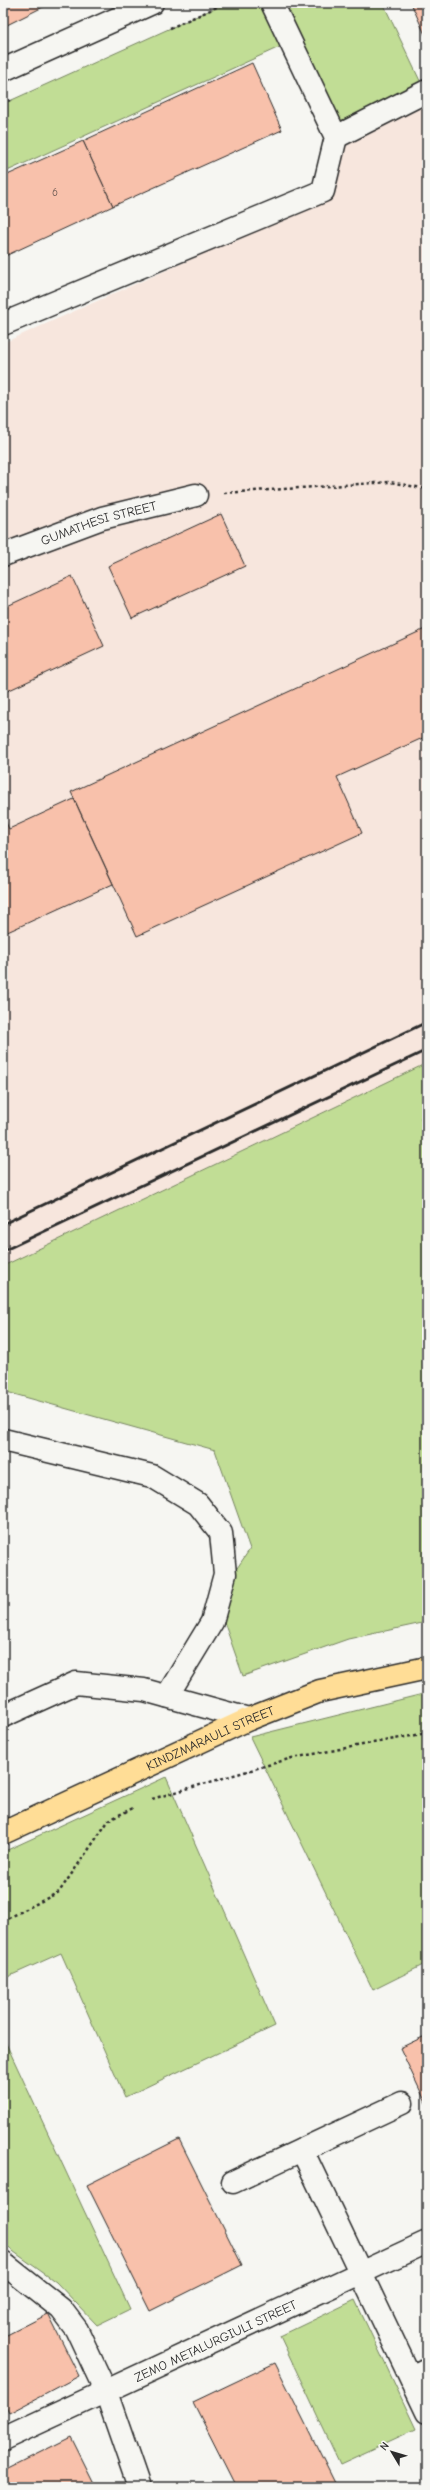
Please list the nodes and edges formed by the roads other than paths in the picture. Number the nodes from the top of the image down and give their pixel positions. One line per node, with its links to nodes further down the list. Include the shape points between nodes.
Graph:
1 (152, 3): 3 (street)
2 (272, 3): 5 (street)
3 (3, 70)
4 (427, 92): 5 (street)
5 (336, 137): 6 (street, via 323,191)
6 (3, 324)
7 (196, 494): 8 (street, GUMATHESI STREET, via 102,518)
8 (3, 555)
9 (3, 1440): 11 (street, via 152,1476 198,1504 221,1533 225,1574 212,1622)
10 (427, 1668): 13 (main road, KINDZMARAULI STREET, via 320,1691)
11 (167, 1696): 12 (street, via 144,1690 76,1684); 13 (street)
12 (3, 1716)
13 (249, 1719): 14 (main road, KINDZMARAULI STREET)
14 (3, 1833)
15 (402, 2103): 16 (street)
16 (302, 2150): 17 (street); 20 (street)
17 (234, 2182)
18 (427, 2242): 20 (street, ZEMO METALURGIULI STREET)
19 (3, 2262): 22 (street, via 61,2309 77,2330)
20 (361, 2273): 21 (street); 22 (street, ZEMO METALURGIULI STREET)
21 (419, 2373): 23 (street)
22 (106, 2392): 24 (street, ZEMO METALURGIULI STREET); 25 (street)
23 (427, 2412)
24 (3, 2440)
25 (139, 2487)

